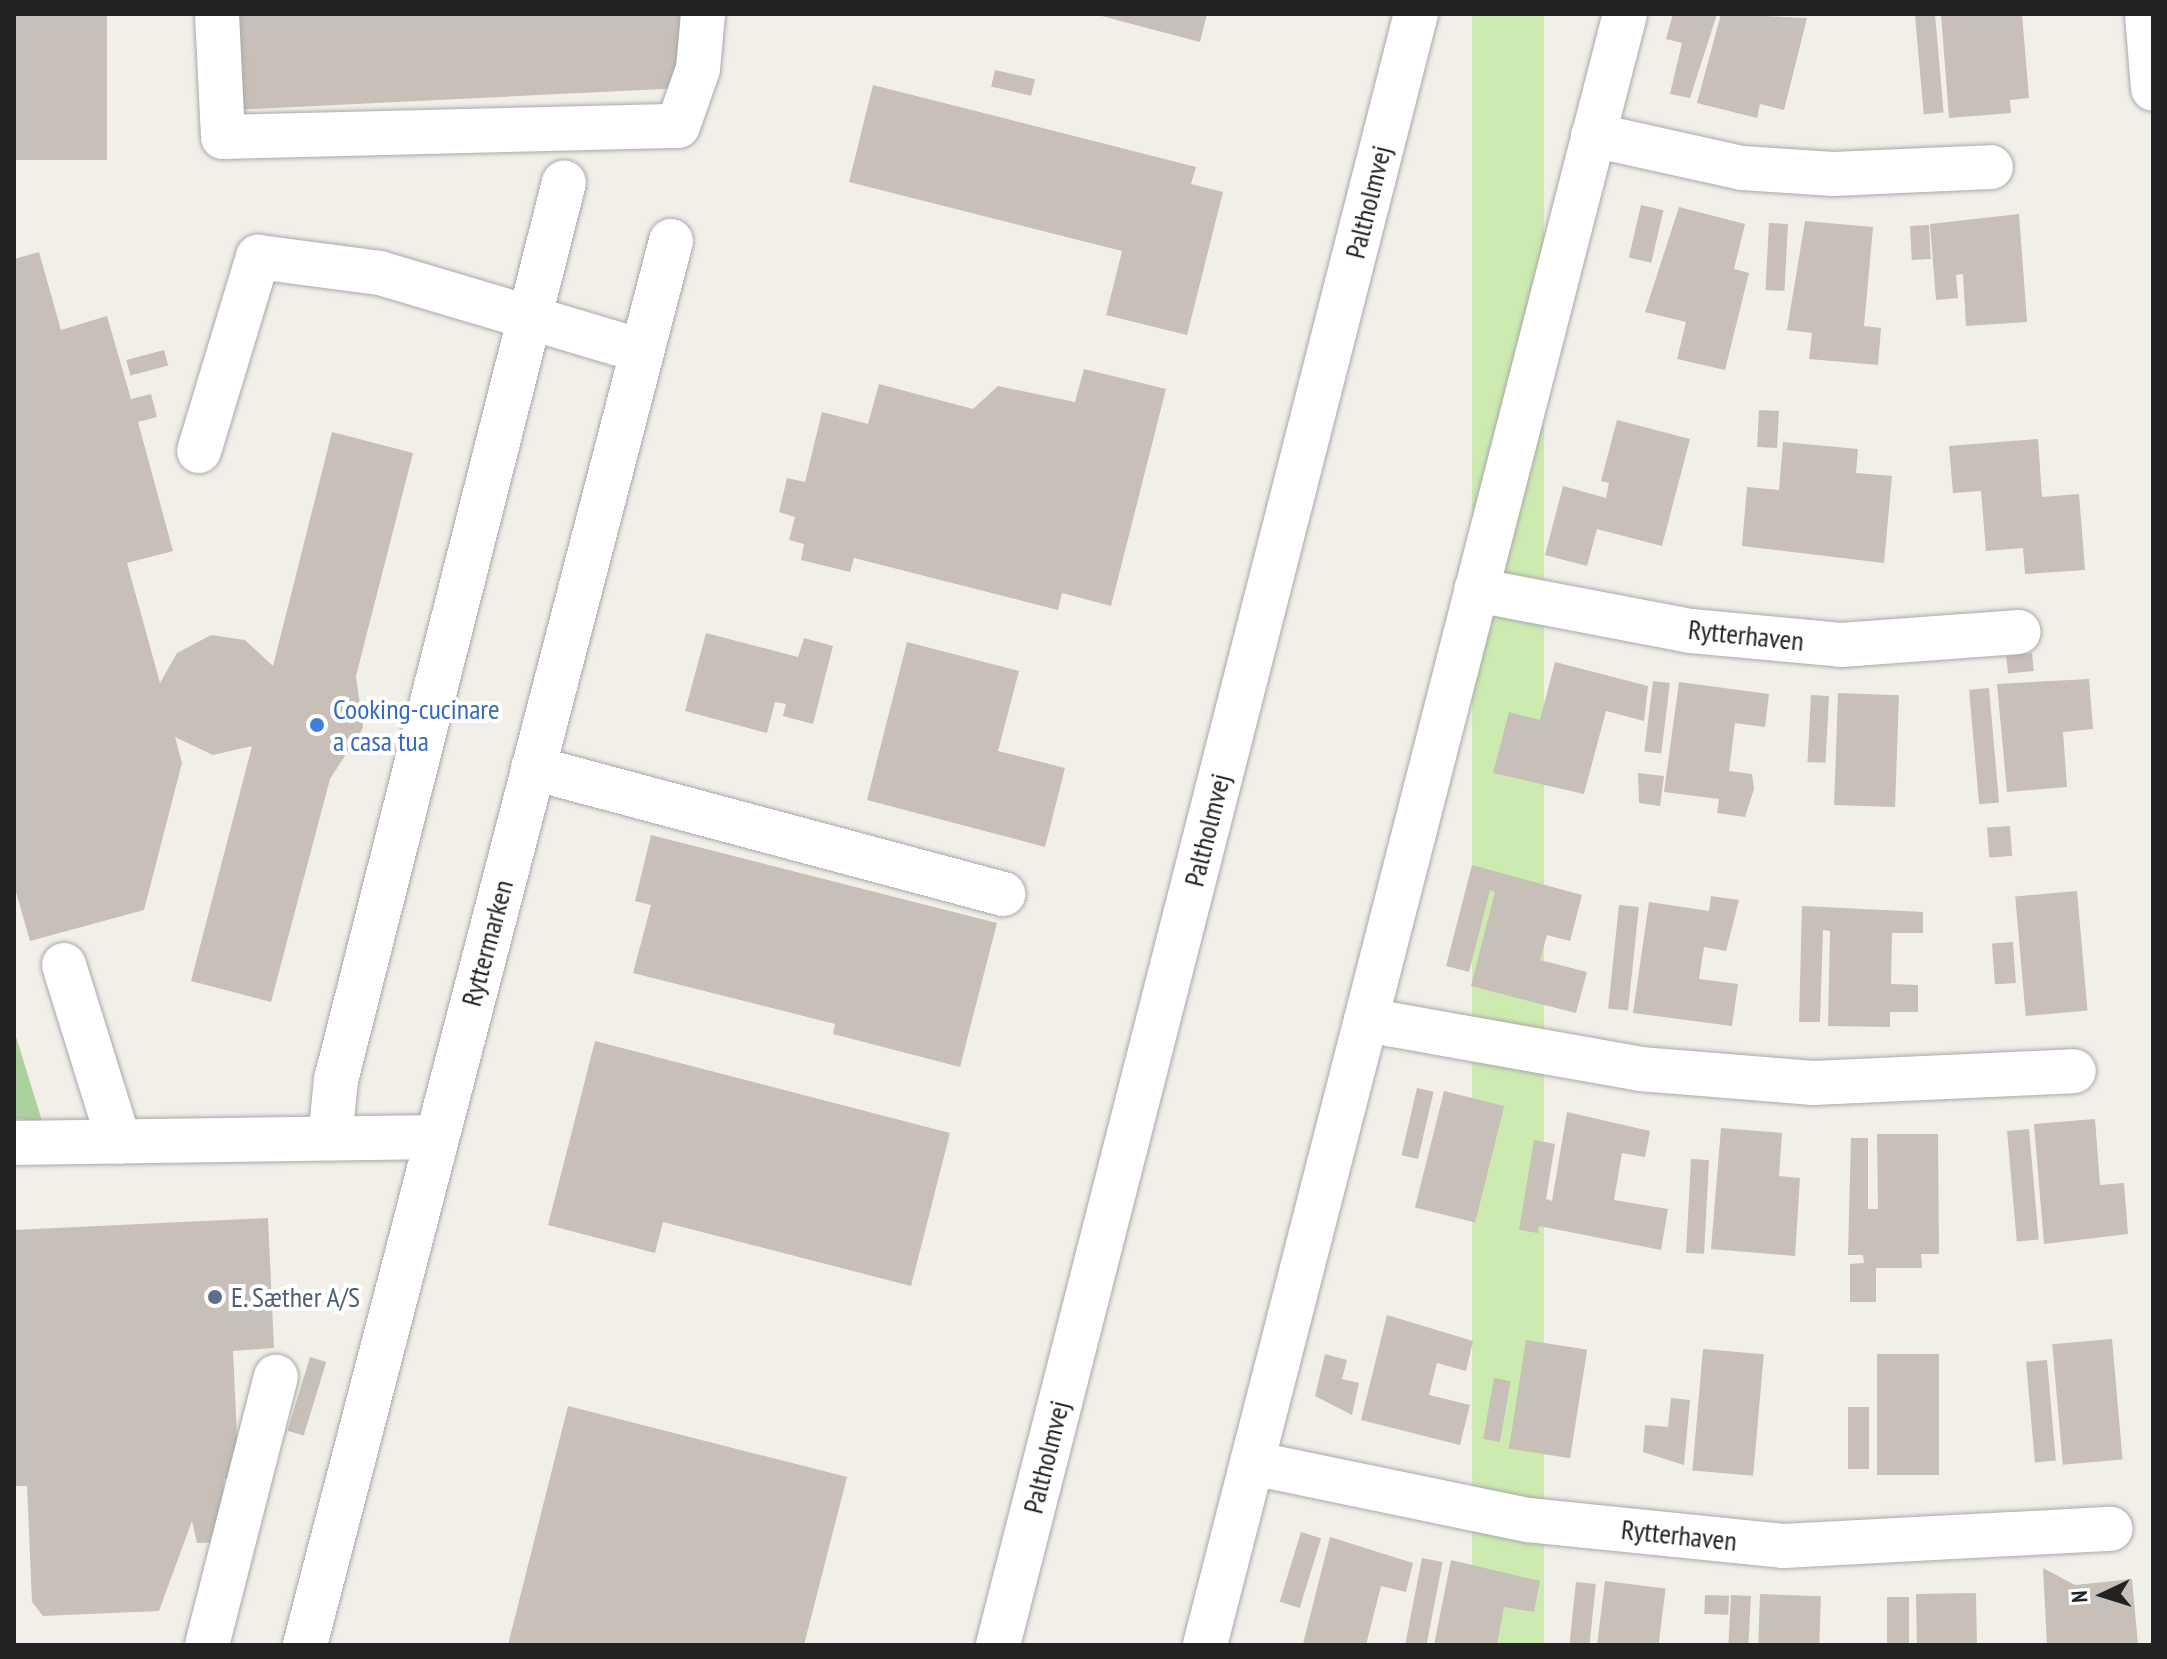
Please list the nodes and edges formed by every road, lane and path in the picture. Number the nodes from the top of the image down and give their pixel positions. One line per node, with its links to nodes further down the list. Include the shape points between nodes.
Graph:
1 (217, 14): 2 (street, via 223,137 678,126 698,69)
2 (703, 14)
3 (1416, 14): 30 (street, Paltholmvej)
4 (1625, 14): 7 (street)
5 (2147, 14): 6 (street)
6 (2153, 89)
7 (1593, 135): 8 (street, via 1742,168 1833,174); 14 (street)
8 (1991, 167)
9 (564, 182): 11 (street)
10 (671, 241): 12 (street, Ryttermarken)
11 (525, 316): 12 (street); 13 (street, via 380,273 258,257); 22 (street, via 336,1080)
12 (642, 351): 16 (street, Ryttermarken)
13 (199, 451)
14 (1476, 590): 15 (street, Rytterhaven, via 1691,631 1841,645); 19 (street)
15 (2019, 632)
16 (533, 768): 17 (street); 21 (street, Ryttermarken)
17 (1003, 894)
18 (64, 965): 23 (street)
19 (1366, 1020): 20 (street, via 1640,1069 1813,1083); 26 (street)
20 (2074, 1071)
21 (436, 1137): 22 (street); 29 (street, Ryttermarken)
22 (330, 1138): 23 (street)
23 (119, 1142): 24 (street)
24 (14, 1143)
25 (276, 1377): 28 (street)
26 (1252, 1463): 27 (street, Rytterhaven, via 1528,1520 1783,1546); 31 (street)
27 (2111, 1529)
28 (207, 1645)
29 (305, 1645)
30 (998, 1645)
31 (1205, 1645)

